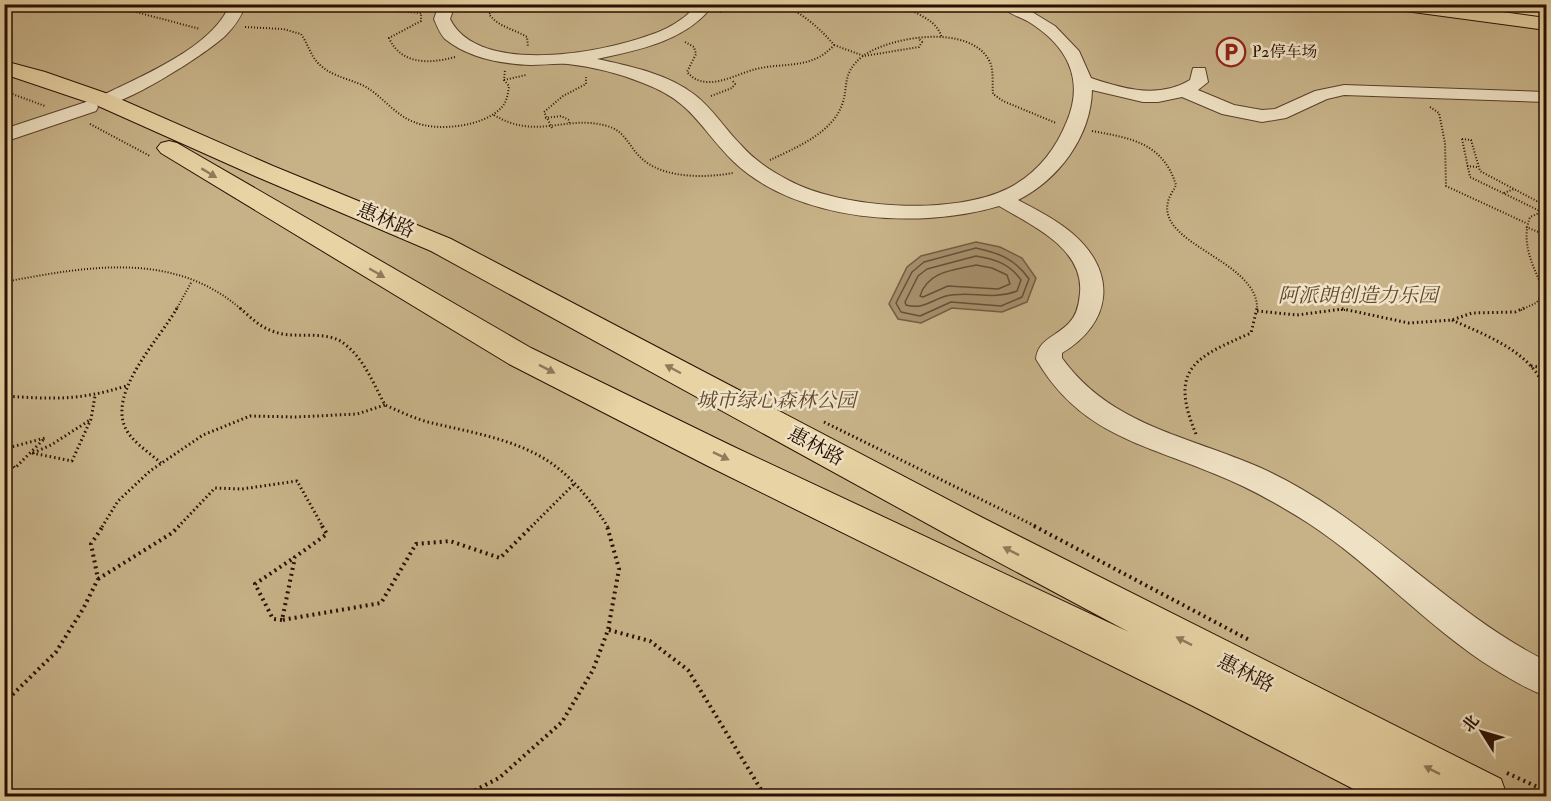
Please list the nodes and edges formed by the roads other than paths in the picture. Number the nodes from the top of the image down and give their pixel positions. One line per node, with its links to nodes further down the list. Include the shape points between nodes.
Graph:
1 (238, 4): 16 (lane, via 226,27 207,44)
2 (447, 4): 9 (lane, via 442,19 448,34 463,45 517,59)
3 (708, 4): 9 (lane, via 681,27 638,45)
4 (1005, 4): 13 (lane, via 1052,30 1072,53)
5 (1398, 4): 8 (main road)
6 (1460, 4): 7 (main road)
7 (1546, 15)
8 (1546, 24)
9 (563, 58): 18 (lane, via 622,69 677,91 740,157 816,200 861,210 908,211 964,207)
10 (4, 67): 16 (main road, 惠林路)
11 (1199, 72): 14 (lane, via 1199,82)
12 (4, 78): 16 (main road, 惠林路)
13 (1085, 82): 14 (lane, via 1131,96); 18 (lane, via 1075,128 1052,165 1034,181)
14 (1186, 92): 15 (lane, via 1229,110 1262,116 1279,114 1321,95 1344,90)
15 (1546, 97)
16 (97, 104): 17 (lane); 20 (main road, 惠林路, one-way to 20, via 520,356 1208,690); 21 (main road, 惠林路, one-way to 16, via 970,529 441,245 387,219)
17 (4, 136)
18 (1001, 199): 19 (lane, via 1065,238 1090,269 1093,294 1087,317 1072,336 1050,350 1049,359 1056,372 1094,409 1128,430 1251,477 1310,509 1355,540 1463,629)
19 (1546, 678)
20 (1415, 796)
21 (1484, 796)

